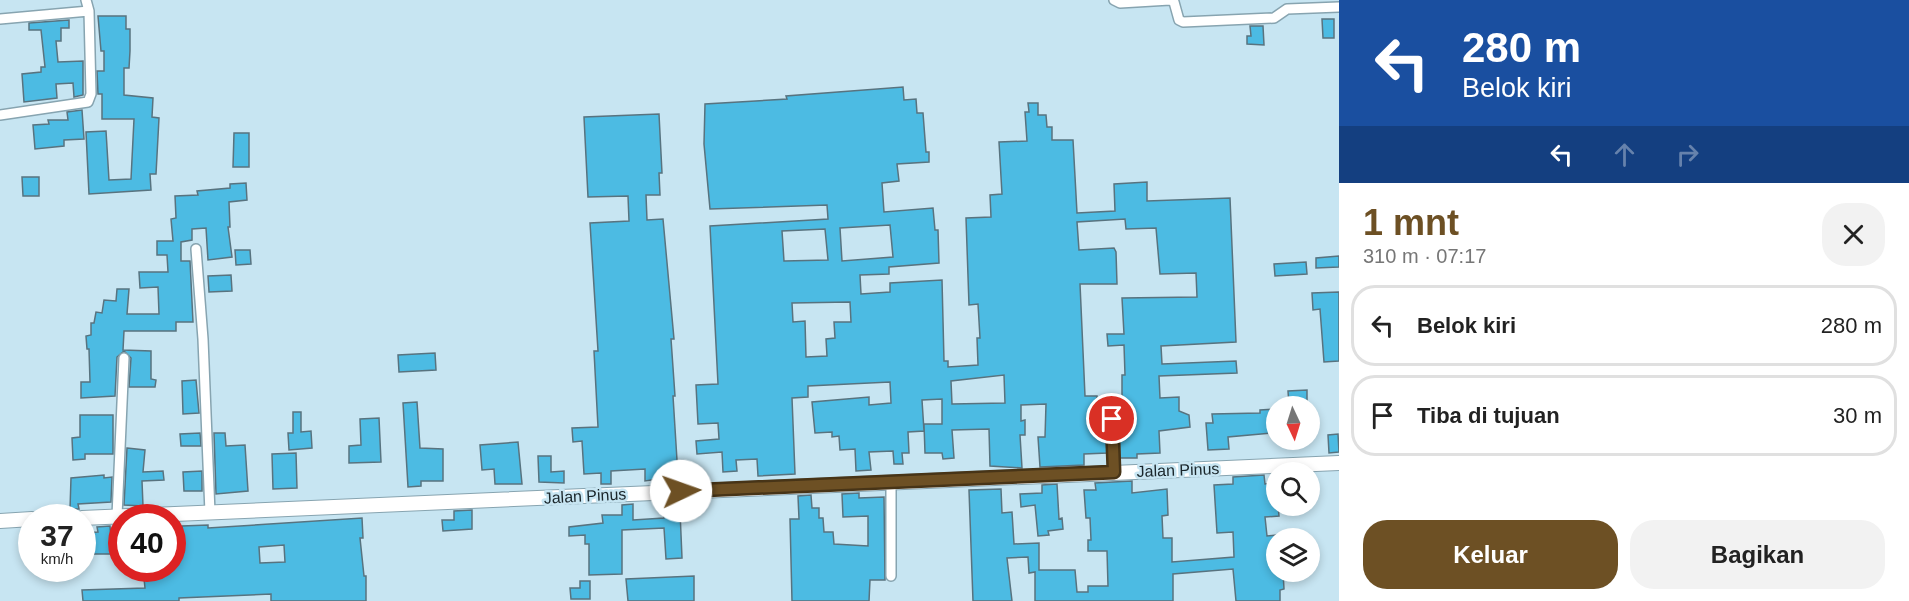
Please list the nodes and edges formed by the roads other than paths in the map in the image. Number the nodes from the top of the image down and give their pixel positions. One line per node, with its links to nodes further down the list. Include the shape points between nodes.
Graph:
1 (86, 0): 5 (street)
2 (1114, 0): 3 (street)
3 (1174, 1): 4 (street, via 1177,17 1183,22 1274,18 1287,9)
4 (1339, 6)
5 (89, 11): 6 (street); 7 (street, via 88,102)
6 (0, 19)
7 (0, 115)
8 (196, 249): 15 (street)
9 (124, 358): 14 (street)
10 (1112, 419): 12 (street)
11 (1339, 463): 12 (street, Jalan Pinus)
12 (1114, 472): 13 (street, Jalan Pinus)
13 (891, 483): 15 (street, Jalan Pinus); 19 (street)
14 (118, 504)
15 (210, 513): 16 (street, Jalan Pinus)
16 (186, 514)
17 (18, 519): 18 (street)
18 (0, 520)
19 (891, 576)

